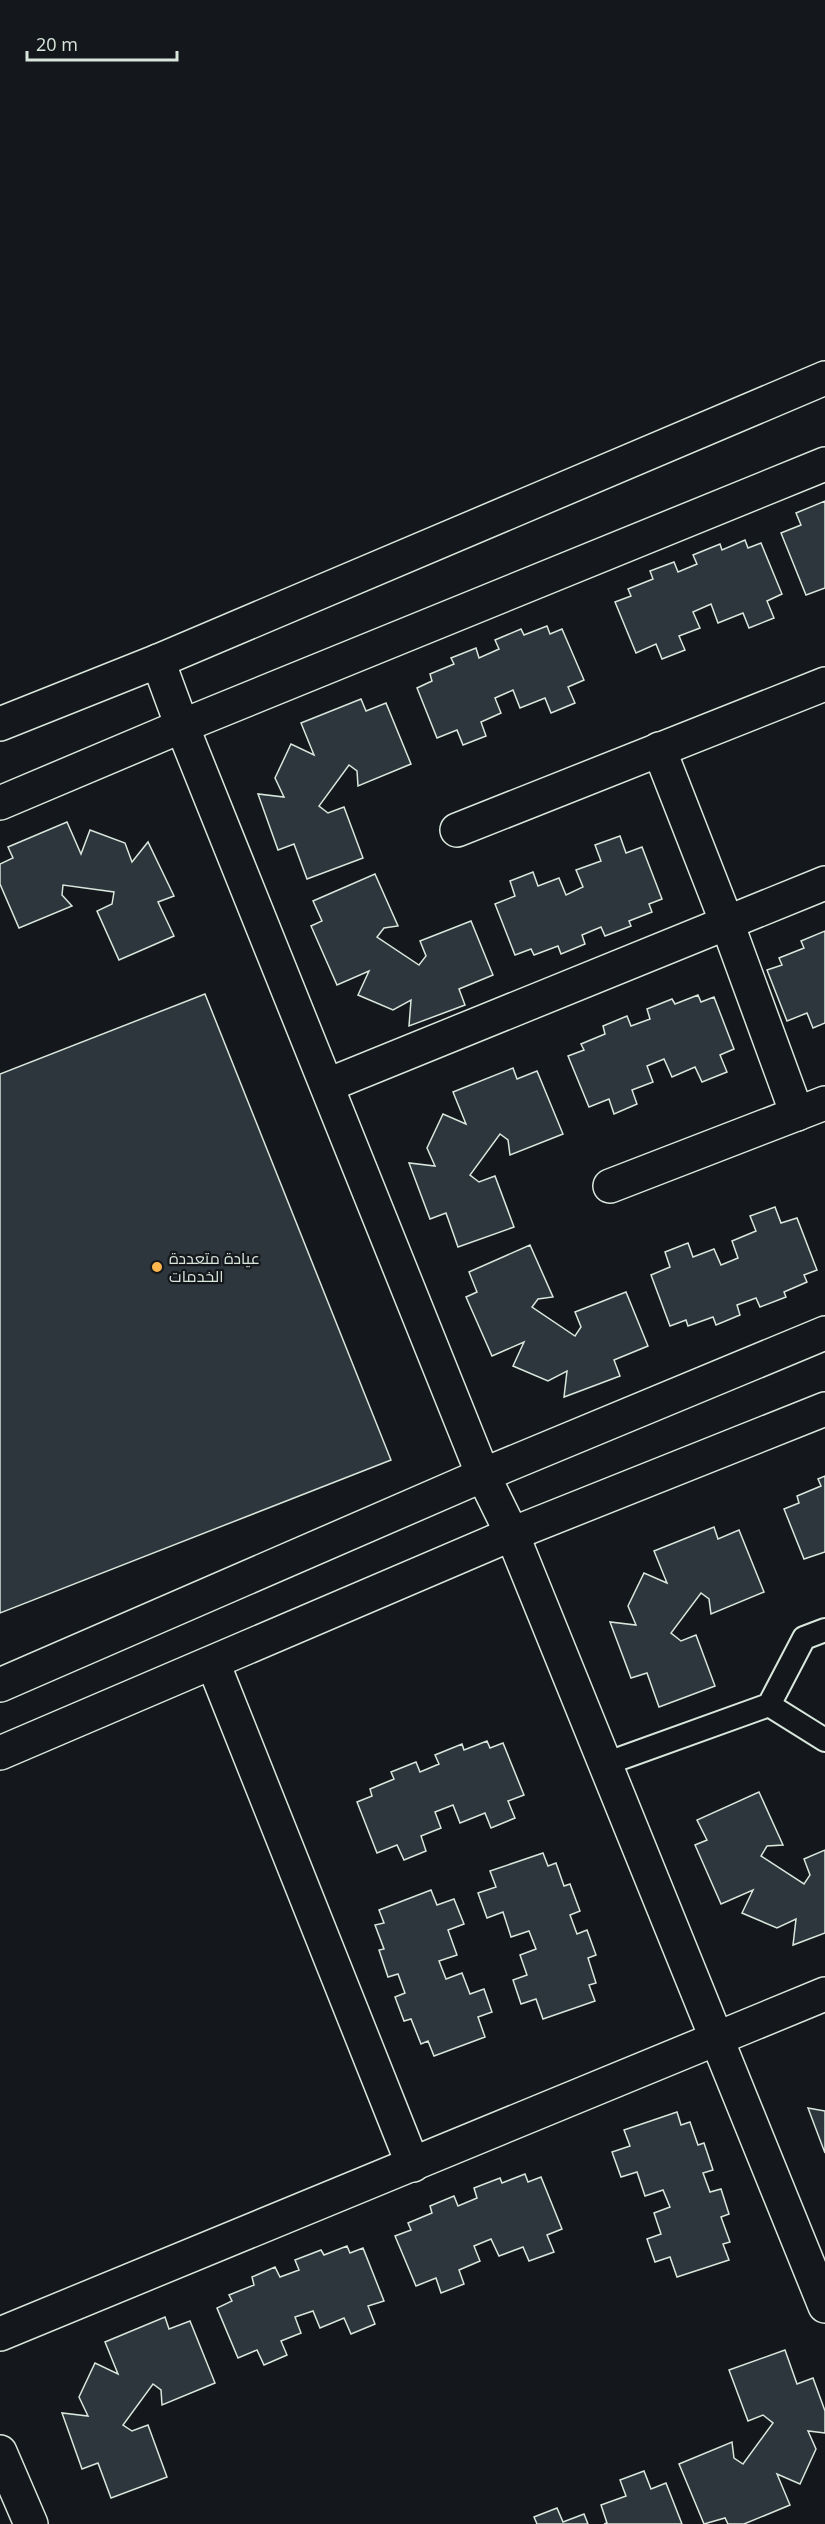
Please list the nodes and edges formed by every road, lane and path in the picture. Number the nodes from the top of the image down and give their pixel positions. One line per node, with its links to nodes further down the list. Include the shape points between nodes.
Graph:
1 (825, 378): 3 (street)
2 (825, 464): 6 (street)
3 (158, 661): 5 (street); 6 (street)
4 (825, 684): 7 (street)
5 (0, 724)
6 (182, 726): 8 (street); 12 (street)
7 (659, 749): 9 (street); 11 (street)
8 (0, 803)
9 (457, 830)
10 (825, 883): 11 (street)
11 (727, 923): 12 (street); 13 (street)
12 (328, 1085): 17 (street)
13 (811, 1109): 14 (street)
14 (610, 1186)
15 (825, 1333): 17 (street)
16 (825, 1409): 18 (street)
17 (483, 1474): 18 (street); 21 (street)
18 (512, 1534): 20 (street); 25 (street)
19 (825, 1630): 22 (lane, via 804,1638)
20 (213, 1663): 24 (street); 28 (street)
21 (0, 1685)
22 (769, 1705): 23 (lane); 25 (lane)
23 (825, 1740)
24 (0, 1753)
25 (605, 1764): 27 (street)
26 (825, 1994): 27 (street)
27 (716, 2038): 28 (street); 29 (street)
28 (413, 2165): 31 (street)
29 (815, 2254): 30 (street)
30 (825, 2306)
31 (0, 2334)
32 (0, 2452): 33 (street)
33 (31, 2524)

